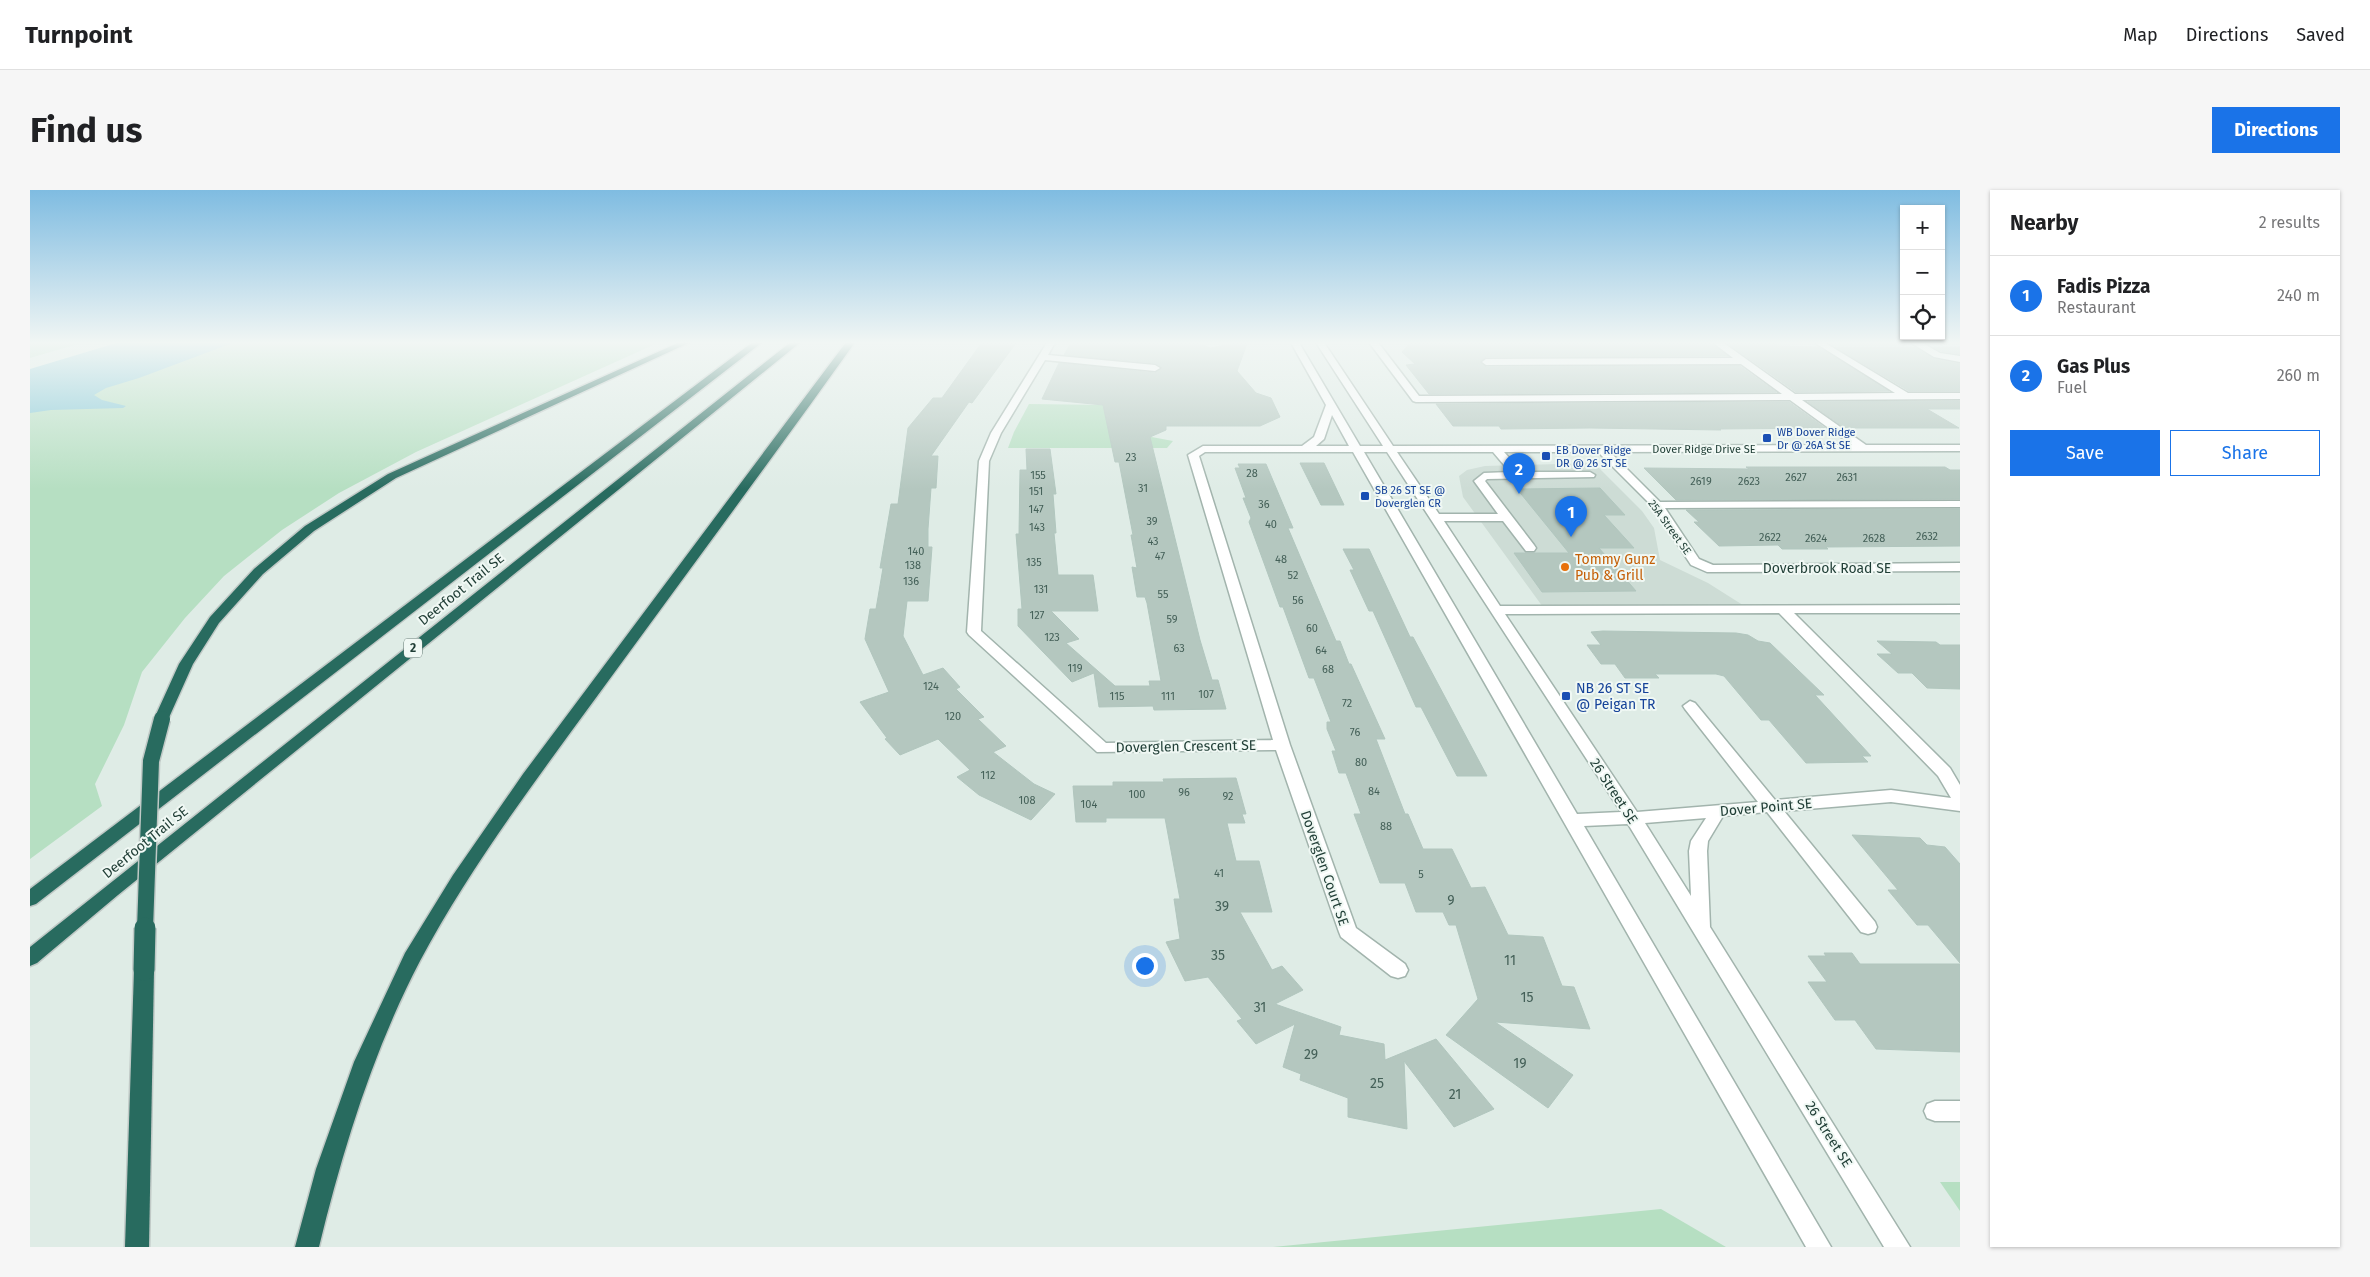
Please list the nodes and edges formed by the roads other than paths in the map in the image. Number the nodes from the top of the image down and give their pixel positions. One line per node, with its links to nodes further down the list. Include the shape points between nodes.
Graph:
1 (580, 390): 49 (highway, bridge, via 392,476 315,523 220,612 178,679 162,719 151,761)
2 (695, 390): 42 (highway, Deerfoot Trail SE)
3 (736, 390): 45 (highway, Deerfoot Trail SE / 2)
4 (815, 390): 50 (highway, via 528,778 459,880 412,958 364,1062 327,1169)
5 (1022, 390): 35 (street, Doverglen Crescent SE, via 996,433 984,461 974,632 1102,748)
6 (1323, 390): 14 (street)
7 (1352, 390): 19 (street, 26 Street SE)
8 (1409, 390): 11 (street, via 1416,400)
9 (1784, 390): 11 (street)
10 (1897, 390): 12 (street)
11 (1792, 396): 12 (street); 15 (street)
12 (1906, 396): 13 (street)
13 (1960, 396)
14 (1331, 404): 17 (street, via 1319,439); 18 (street)
15 (1863, 448): 16 (street, Dover Ridge Drive SE); 21 (street, Dover Ridge Drive SE)
16 (1960, 448)
17 (1303, 450): 18 (street); 35 (street, via 1203,449 1194,455)
18 (1359, 450): 19 (street, Dover Ridge Drive SE); 41 (street)
19 (1390, 450): 20 (street, Dover Ridge Drive SE); 27 (street, 26 Street SE)
20 (1497, 450): 21 (street, Dover Ridge Drive SE); 23 (street)
21 (1602, 450): 25 (street, 25A Street SE)
22 (1590, 475): 23 (street)
23 (1519, 476): 26 (street, via 1484,476 1479,481)
24 (1960, 504): 25 (street)
25 (1658, 505): 29 (street, 25A Street SE)
26 (1506, 517): 27 (street); 28 (street)
27 (1435, 518): 33 (street, 26 Street SE)
28 (1530, 548)
29 (1695, 562): 30 (street, Doverbrook Road SE, via 1711,569)
30 (1960, 567)
31 (1782, 609): 32 (street); 33 (street); 36 (street, via 1944,772)
32 (1960, 609)
33 (1496, 610): 40 (street, 26 Street SE)
34 (1690, 706): 38 (street)
35 (1282, 745): 46 (street, Doverglen Court SE, via 1348,932)
36 (1960, 799)
37 (1960, 805): 38 (street, Dover Point SE, via 1891,796)
38 (1770, 806): 39 (street, Dover Point SE); 43 (street)
39 (1718, 811): 40 (street, Dover Point SE); 44 (street, via 1700,841 1698,851)
40 (1633, 818): 41 (street, Dover Point SE); 44 (street, 26 Street SE)
41 (1572, 820): 51 (street)
42 (30, 899)
43 (1868, 927)
44 (1701, 928): 52 (street, 26 Street SE)
45 (30, 958)
46 (1398, 970)
47 (1935, 1111): 48 (street)
48 (1960, 1111)
49 (137, 1247)
50 (307, 1247)
51 (1819, 1247)
52 (1898, 1247)

